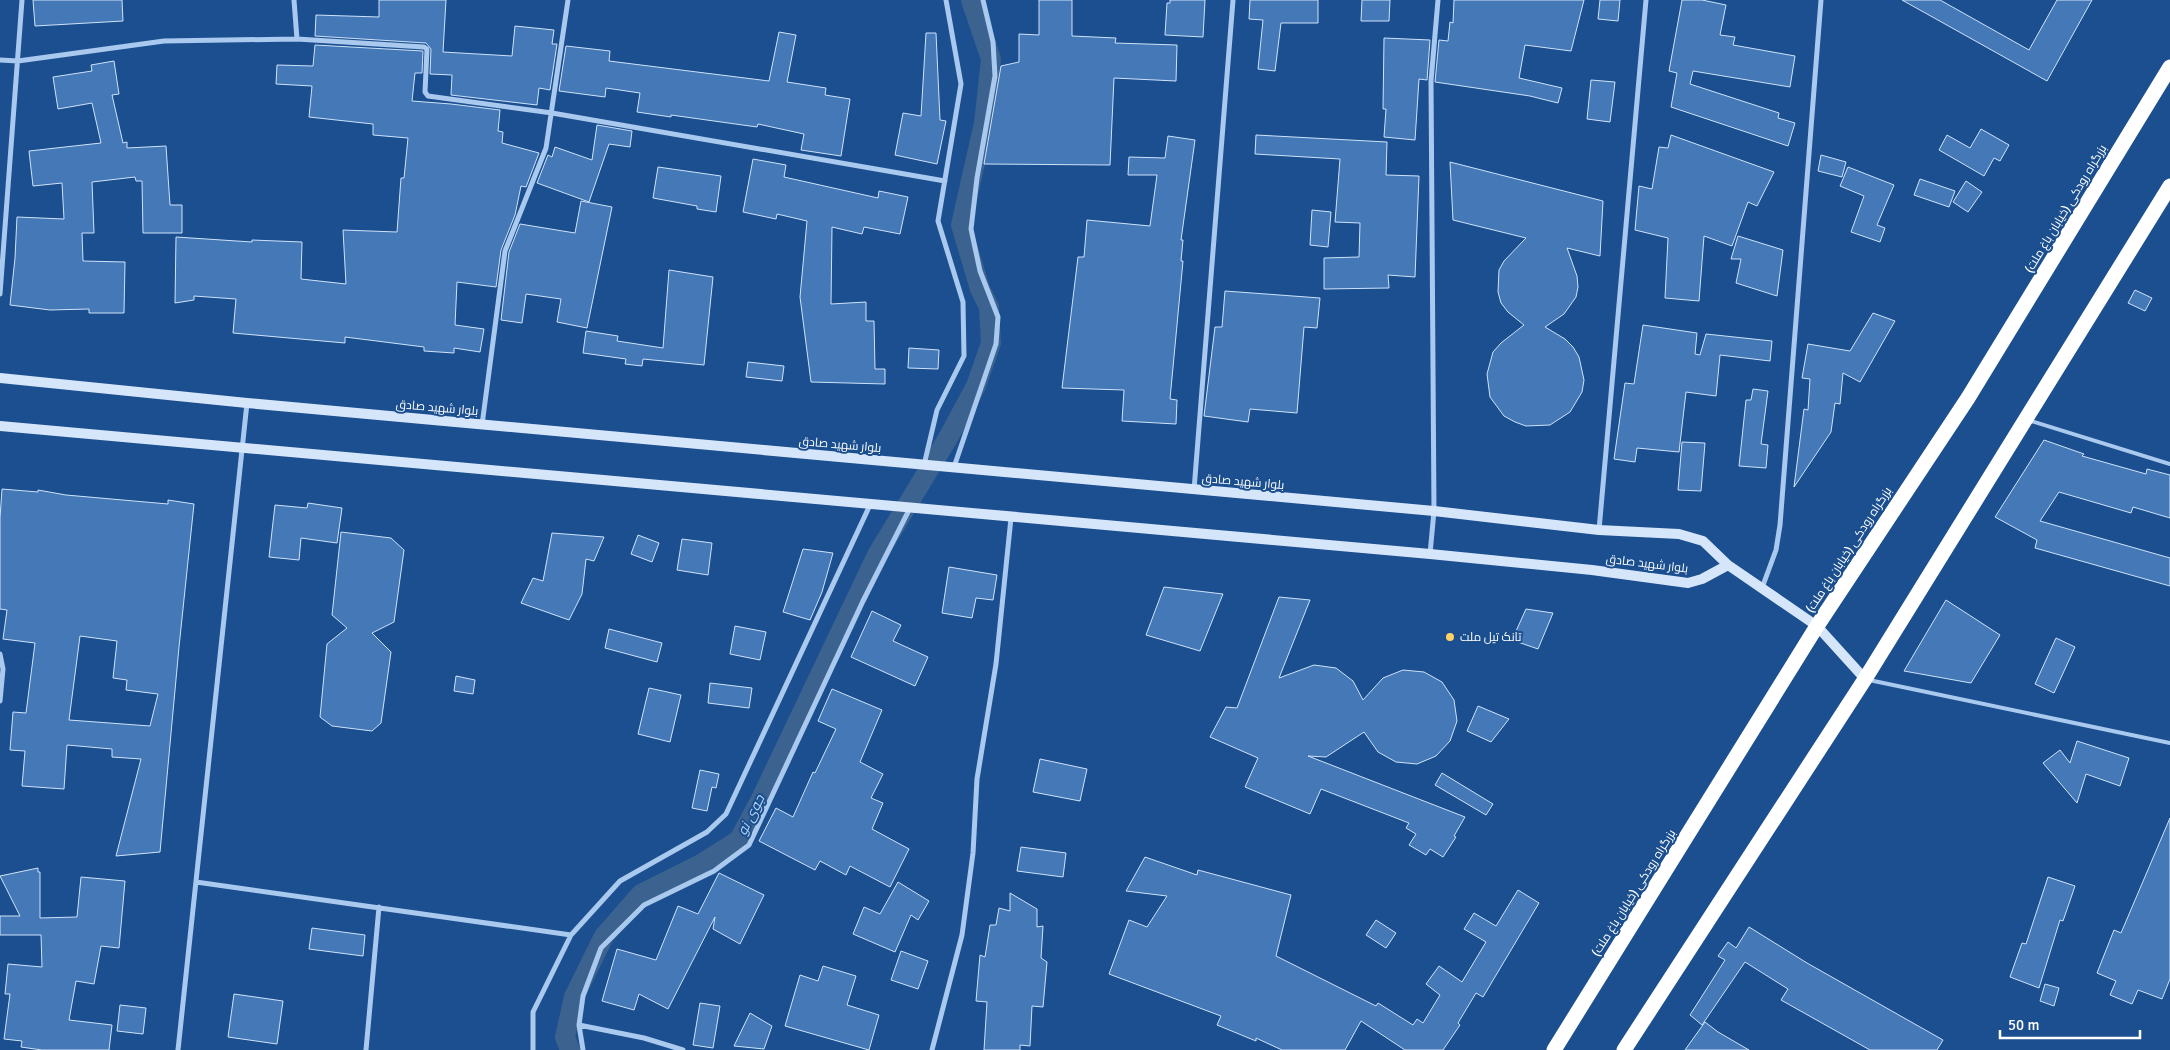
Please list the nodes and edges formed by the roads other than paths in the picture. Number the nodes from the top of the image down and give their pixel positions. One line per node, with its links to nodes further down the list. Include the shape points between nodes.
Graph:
1 (22, 0): 12 (street)
2 (294, 0): 10 (street)
3 (568, 0): 14 (street)
4 (946, 0): 15 (street, via 960,84)
5 (983, 0): 26 (street, via 993,42 995,76 971,229 980,271 998,317 996,344)
6 (1233, 0): 27 (street)
7 (1438, 0): 30 (street, via 1431,81)
8 (1646, 0): 32 (street)
9 (1821, 0): 35 (street, via 1780,525 1776,550)
10 (297, 39): 12 (street, via 164,42); 14 (street, via 424,47 427,49 426,94)
11 (0, 60): 12 (street)
12 (18, 61): 17 (street)
13 (2170, 67): 36 (highway, بزرگراه رودکی (خیابان باغ ملت), via 1968,398)
14 (552, 113): 15 (street); 21 (street, via 546,148 505,251)
15 (945, 181): 25 (street, via 938,221 963,302 964,356 937,410)
16 (2170, 186): 20 (highway)
17 (0, 294)
18 (0, 378): 19 (main road, بلوار شهید صادق)
19 (247, 403): 21 (main road, بلوار شهید صادق); 23 (street)
20 (2026, 420): 24 (lane); 38 (highway)
21 (482, 425): 25 (main road, بلوار شهید صادق)
22 (0, 426): 23 (main road, بلوار شهید صادق)
23 (241, 448): 28 (main road, بلوار شهید صادق); 41 (street)
24 (2170, 464)
25 (924, 465): 26 (main road, بلوار شهید صادق)
26 (953, 468): 27 (main road, بلوار شهید صادق)
27 (1194, 490): 30 (main road, بلوار شهید صادق)
28 (870, 504): 29 (main road, بلوار شهید صادق); 43 (street, via 726,814 707,832 620,881)
29 (910, 508): 31 (main road, بلوار شهید صادق); 44 (street, via 749,845 714,871 644,905 601,948 584,996)
30 (1434, 511): 32 (main road, بلوار شهید صادق); 33 (street)
31 (1011, 518): 33 (main road, بلوار شهید صادق); 50 (street, via 996,664 977,779 973,853 962,935)
32 (1598, 530): 34 (main road, بلوار شهید صادق, via 1679,534 1703,541)
33 (1430, 554): 34 (main road, بلوار شهید صادق, via 1688,583)
34 (1728, 565): 35 (main road)
35 (1762, 588): 36 (main road)
36 (1817, 626): 38 (main road); 51 (highway, بزرگراه رودکی (خیابان باغ ملت))
37 (0, 654): 39 (street, via 3,669)
38 (1864, 679): 40 (lane); 52 (highway)
39 (0, 701)
40 (2170, 743)
41 (196, 882): 42 (street); 45 (street)
42 (379, 907): 43 (street); 46 (street)
43 (570, 935): 47 (street, via 533,1012)
44 (579, 1025): 48 (street); 49 (street, via 644,1038)
45 (178, 1050)
46 (366, 1050)
47 (533, 1050)
48 (583, 1050)
49 (683, 1050)
50 (932, 1050)
51 (1554, 1050)
52 (1624, 1050)

